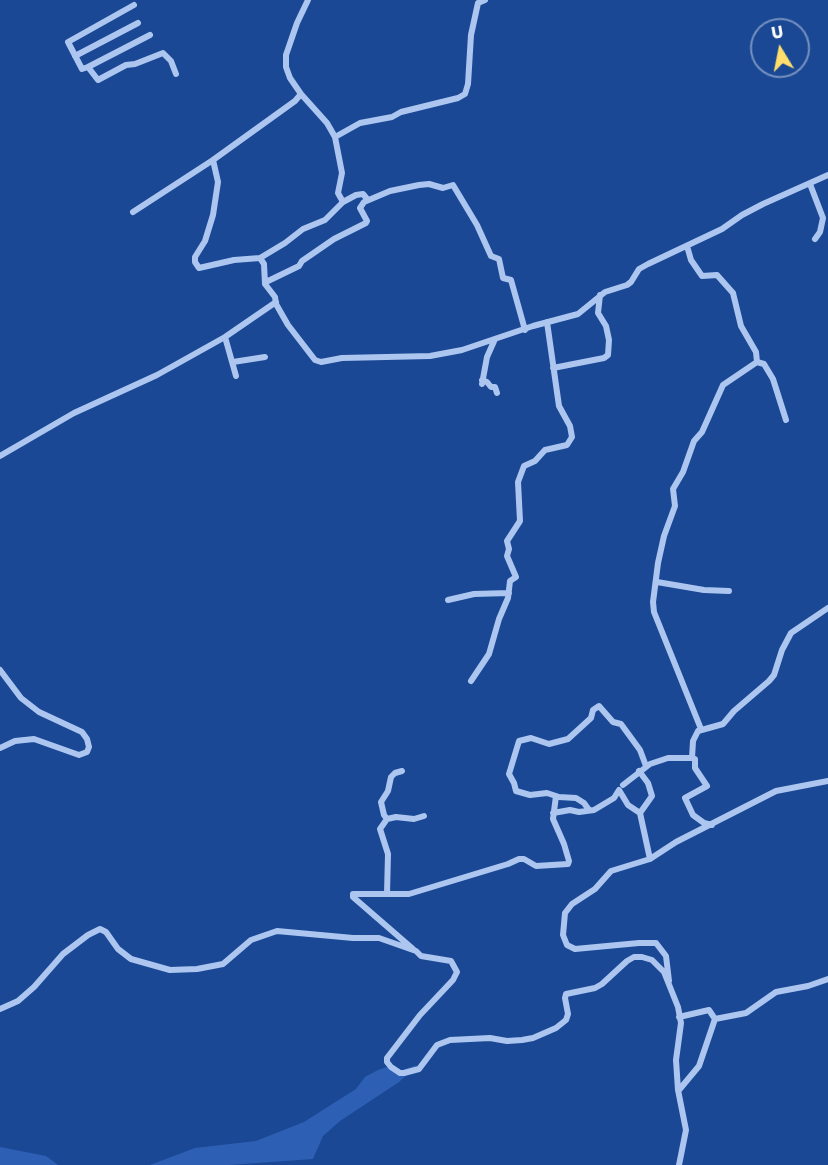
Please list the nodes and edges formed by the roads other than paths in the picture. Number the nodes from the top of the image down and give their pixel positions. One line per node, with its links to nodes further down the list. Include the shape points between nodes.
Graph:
1 (308, 0): 9 (street, via 286,55 290,78)
2 (485, 0): 10 (street, via 478,3 470,39 465,94 393,117 360,123)
3 (134, 5): 6 (street, via 68,42)
4 (138, 23): 6 (street)
5 (150, 35): 7 (street)
6 (75, 56): 7 (street, via 82,69)
7 (88, 67): 8 (street, via 98,80 126,65 163,53)
8 (176, 74)
9 (301, 94): 10 (street); 11 (street)
10 (335, 137): 15 (street)
11 (213, 160): 16 (street); 20 (street, via 217,193 205,241 195,257 196,267)
12 (828, 176): 13 (street)
13 (810, 184): 17 (street); 19 (street, via 763,204)
14 (368, 200): 15 (street, via 359,194); 21 (street, via 360,208 366,224 333,238 300,266); 25 (street, via 419,184 443,188 454,185 491,256 499,260 503,278 511,280)
15 (343, 202): 20 (street, via 324,220)
16 (133, 212)
17 (826, 217): 18 (street)
18 (815, 239)
19 (687, 246): 22 (street, via 639,270 627,285); 30 (street, via 702,276 717,275 734,293 741,326 756,352)
20 (260, 258): 21 (street)
21 (266, 282): 23 (street)
22 (600, 295): 24 (street, via 578,314); 31 (street, via 598,313 606,326 609,355)
23 (276, 302): 26 (street); 27 (street, via 303,346 321,362 430,356)
24 (547, 322): 25 (street); 31 (street)
25 (525, 330): 27 (street)
26 (225, 337): 29 (street); 35 (street, via 157,375 74,413)
27 (495, 339): 33 (street, via 482,382 495,387)
28 (266, 357): 29 (street)
29 (233, 362): 32 (street)
30 (757, 362): 34 (street, via 764,364 773,379); 36 (street, via 723,385 694,442 673,489 676,504 662,541)
31 (553, 368): 38 (street, via 559,406 572,437 567,445 545,450 536,461 524,466 518,482 520,521 507,541 507,557 516,578 510,580)
32 (236, 376)
33 (497, 393)
34 (786, 420)
35 (0, 456)
36 (657, 582): 37 (street); 43 (street, via 654,612)
37 (729, 591)
38 (509, 593): 39 (street); 42 (street, via 489,654)
39 (448, 600)
40 (828, 608): 43 (street, via 791,633 769,681 722,724)
41 (0, 670): 44 (street, via 21,698 39,712 82,732 89,747 79,755 34,740 15,741)
42 (471, 681)
43 (701, 729): 45 (street, via 693,741)
44 (0, 748)
45 (692, 758): 46 (street, via 668,758); 57 (street, via 707,786 685,798 693,815)
46 (646, 766): 48 (street); 51 (street, via 640,750 621,724 613,722 599,706 568,739 549,744 526,738 518,743 509,776 515,790 526,795)
47 (402, 771): 56 (street, via 392,775 381,802)
48 (639, 771): 50 (street); 54 (street, via 652,796)
49 (828, 781): 57 (street, via 776,791)
50 (623, 785)
51 (556, 796): 52 (street, via 576,798); 53 (street)
52 (589, 810): 53 (street); 54 (street, via 614,798 619,790 628,805)
53 (553, 813): 59 (street, via 569,861 566,865 536,866 519,859 404,895)
54 (640, 813): 58 (street)
55 (424, 816): 56 (street)
56 (387, 819): 59 (street, via 380,830 388,854)
57 (712, 825): 58 (street)
58 (650, 859): 62 (street, via 611,872 572,904 565,913 563,935 567,945 574,949 656,943 666,956)
59 (387, 894): 60 (street, via 352,896)
60 (416, 951): 62 (street, via 422,956 452,961 457,972 387,1058 400,1073 418,1069 437,1045 450,1040 522,1040 556,1028 568,1014 566,994 595,988 634,957 652,960); 63 (street, via 379,938 277,931 251,940 223,964 170,970 131,959 100,929 63,954 18,1001)
61 (828, 979): 65 (street, via 776,992 746,1013)
62 (668, 983): 64 (street)
63 (0, 1009)
64 (680, 1017): 65 (street, via 709,1010); 66 (street)
65 (715, 1019): 66 (street, via 699,1066)
66 (678, 1090): 67 (street, via 686,1130)
67 (680, 1165)

